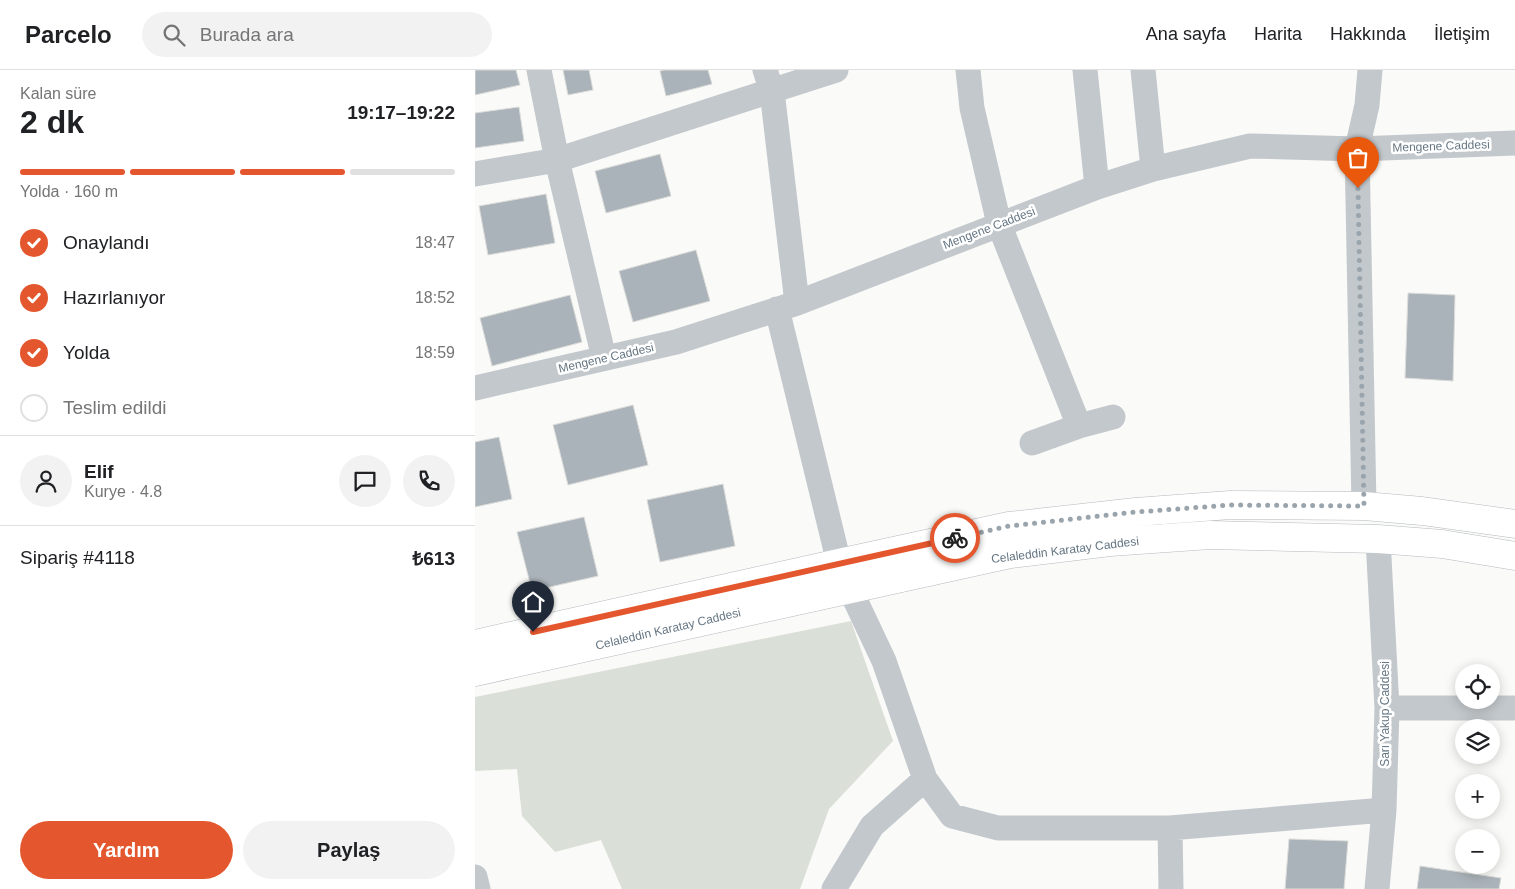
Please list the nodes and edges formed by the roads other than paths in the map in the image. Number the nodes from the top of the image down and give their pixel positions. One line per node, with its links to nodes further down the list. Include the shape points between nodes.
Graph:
1 (539, 70): 10 (street)
2 (836, 70): 7 (street)
3 (968, 70): 14 (street, via 972,108)
4 (1085, 70): 13 (street)
5 (1143, 70): 11 (street)
6 (1370, 70): 9 (street, via 1367,105)
7 (769, 80): 10 (street); 15 (street)
8 (1515, 143): 9 (street, Mengene Caddesi)
9 (1357, 149): 11 (street, Mengene Caddesi, via 1250,146); 21 (street)
10 (557, 160): 12 (street); 16 (street)
11 (1153, 170): 13 (street, Mengene Caddesi)
12 (475, 174)
13 (1097, 187): 14 (street, Mengene Caddesi)
14 (999, 224): 15 (street, Mengene Caddesi); 19 (street)
15 (787, 306): 16 (street, Mengene Caddesi, via 676,342); 25 (street)
16 (604, 358): 17 (street, Mengene Caddesi)
17 (475, 388)
18 (1113, 416): 19 (street)
19 (1079, 426): 20 (street)
20 (1032, 443)
21 (1364, 506): 22 (main road); 25 (main road, via 1230,505 1136,512 1009,526)
22 (1515, 524)
23 (1378, 539): 24 (main road, Celaleddin Karatay Caddesi, via 1442,544); 26 (main road, Celaleddin Karatay Caddesi, via 1210,535 1110,542 1010,554); 29 (street, Sarı Yakup Caddesi)
24 (1515, 556)
25 (839, 563): 27 (main road)
26 (850, 589): 28 (main road, Celaleddin Karatay Caddesi); 31 (street, via 884,660)
27 (475, 644)
28 (475, 672)
29 (1387, 708): 30 (street); 32 (street, Sarı Yakup Caddesi)
30 (1515, 708)
31 (925, 779): 33 (street, via 953,816 998,828); 36 (street, via 872,826)
32 (1384, 810): 33 (street); 38 (street, Sarı Yakup Caddesi)
33 (1170, 828): 37 (street)
34 (475, 877): 35 (street)
35 (478, 889)
36 (834, 889)
37 (1171, 889)
38 (1377, 889)

